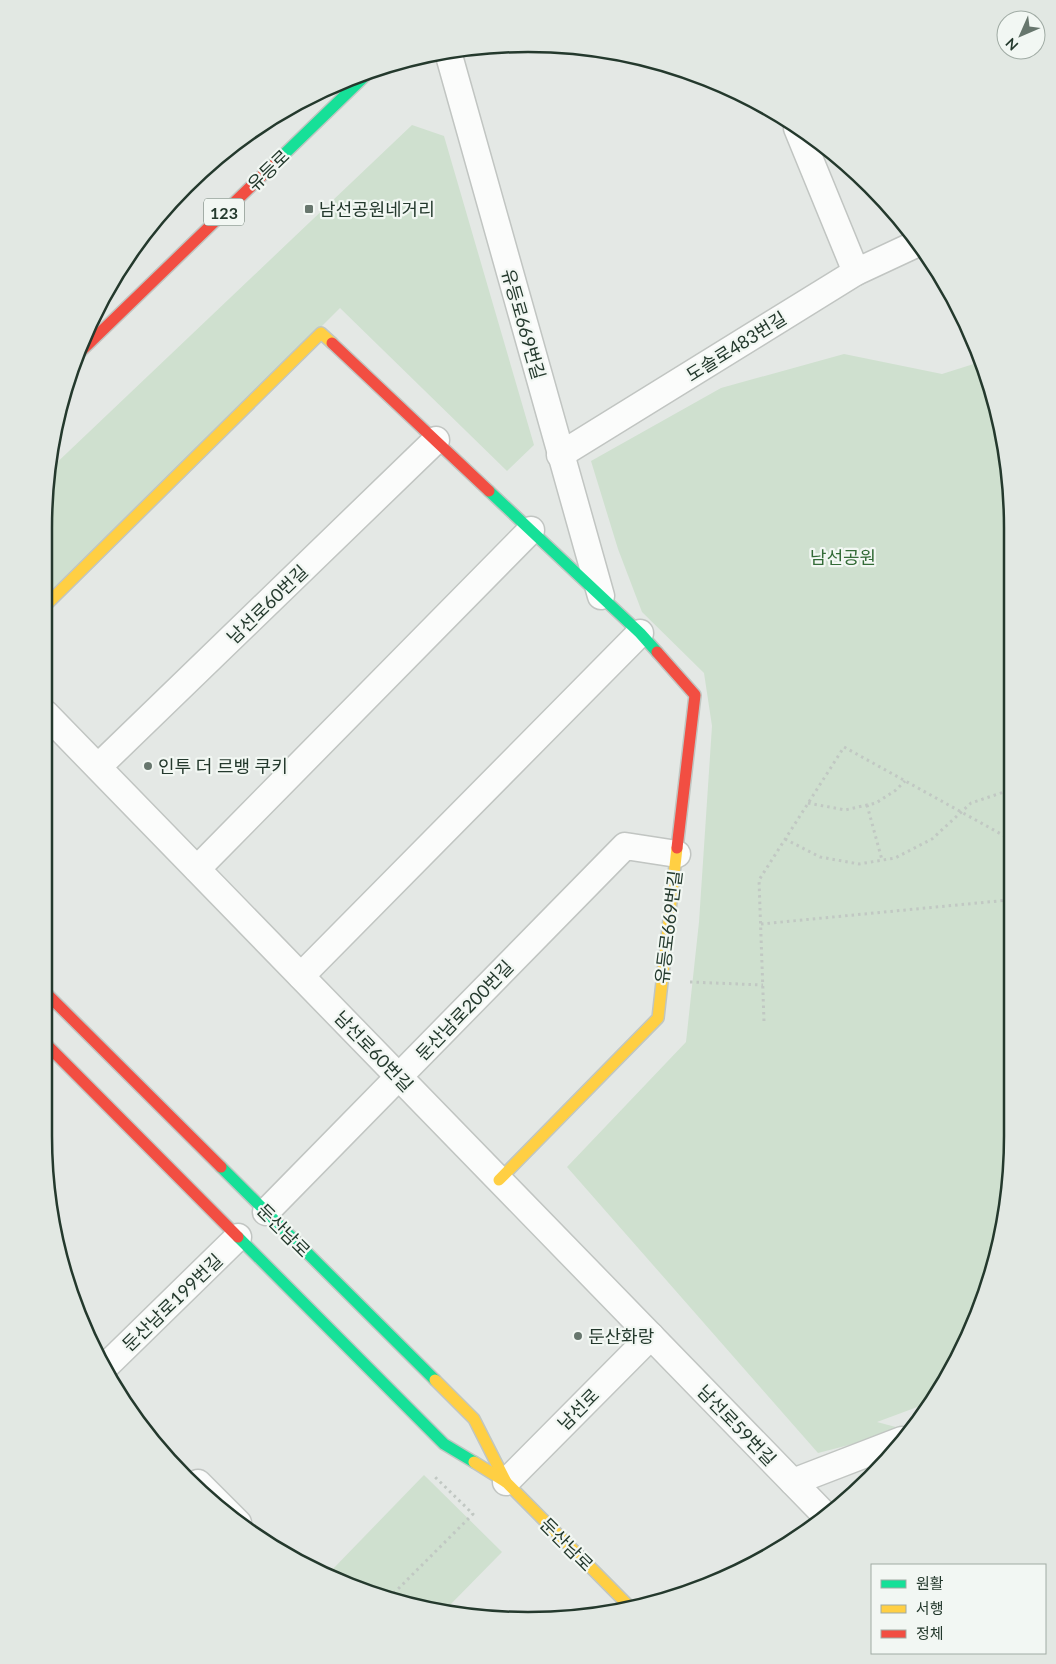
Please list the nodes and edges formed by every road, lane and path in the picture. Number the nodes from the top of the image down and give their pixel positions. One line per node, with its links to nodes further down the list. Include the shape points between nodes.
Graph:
1 (450, 60): 8 (street, 유등로669번길)
2 (355, 86): 6 (main road, 유등로 / 123)
3 (802, 140): 5 (street)
4 (910, 247): 5 (street, 도솔로483번길)
5 (856, 272): 8 (street, 도솔로483번길)
6 (91, 341)
7 (436, 440): 9 (main road, 유등로669번길); 11 (main road, 유등로669번길, via 321,332); 14 (street, 남선로60번길)
8 (560, 455): 10 (street, 유등로669번길)
9 (531, 530): 10 (main road, 유등로669번길); 24 (street)
10 (601, 596): 12 (main road, 유등로669번길)
11 (52, 599)
12 (640, 632): 22 (main road, 유등로669번길, via 695,695); 27 (street)
13 (52, 720): 14 (street, 남선로60번길)
14 (98, 767): 24 (street, 남선로60번길)
15 (905, 781): 17 (path, via 844,747); 18 (path, via 876,803); 19 (path)
16 (1004, 792): 19 (path, via 970,803)
17 (808, 802): 18 (path, via 845,810); 21 (path)
18 (867, 805): 23 (path)
19 (962, 813): 20 (path); 23 (path, via 932,839 895,858)
20 (1004, 836)
21 (785, 839): 23 (path, via 820,857 859,864); 26 (path, via 759,880)
22 (677, 854): 28 (main road, 유등로669번길); 33 (street, 둔산남로200번길, via 625,846)
23 (882, 860)
24 (197, 868): 27 (street, 남선로60번길)
25 (1004, 901): 26 (path)
26 (761, 924): 29 (path)
27 (301, 976): 33 (street, 남선로60번길)
28 (662, 981): 29 (path); 34 (main road, 유등로669번길, via 658,1018)
29 (763, 985): 31 (path)
30 (52, 999): 35 (main road, 둔산남로)
31 (764, 1021)
32 (52, 1050): 36 (main road, 둔산남로)
33 (399, 1076): 34 (street, 남선로60번길); 35 (street, 둔산남로200번길)
34 (499, 1180): 37 (street, 남선로60번길)
35 (266, 1212): 41 (main road, 둔산남로, via 474,1419)
36 (238, 1237): 38 (street, 둔산남로199번길); 41 (main road, 둔산남로, via 444,1444)
37 (651, 1336): 41 (street, 남선로); 42 (street, 남선로59번길)
38 (110, 1362)
39 (889, 1445): 42 (street)
40 (434, 1476): 44 (path, via 473,1514)
41 (506, 1482): 45 (main road, 둔산남로)
42 (793, 1482): 43 (street, 남선로59번길)
43 (820, 1510)
44 (395, 1592)
45 (624, 1601)

